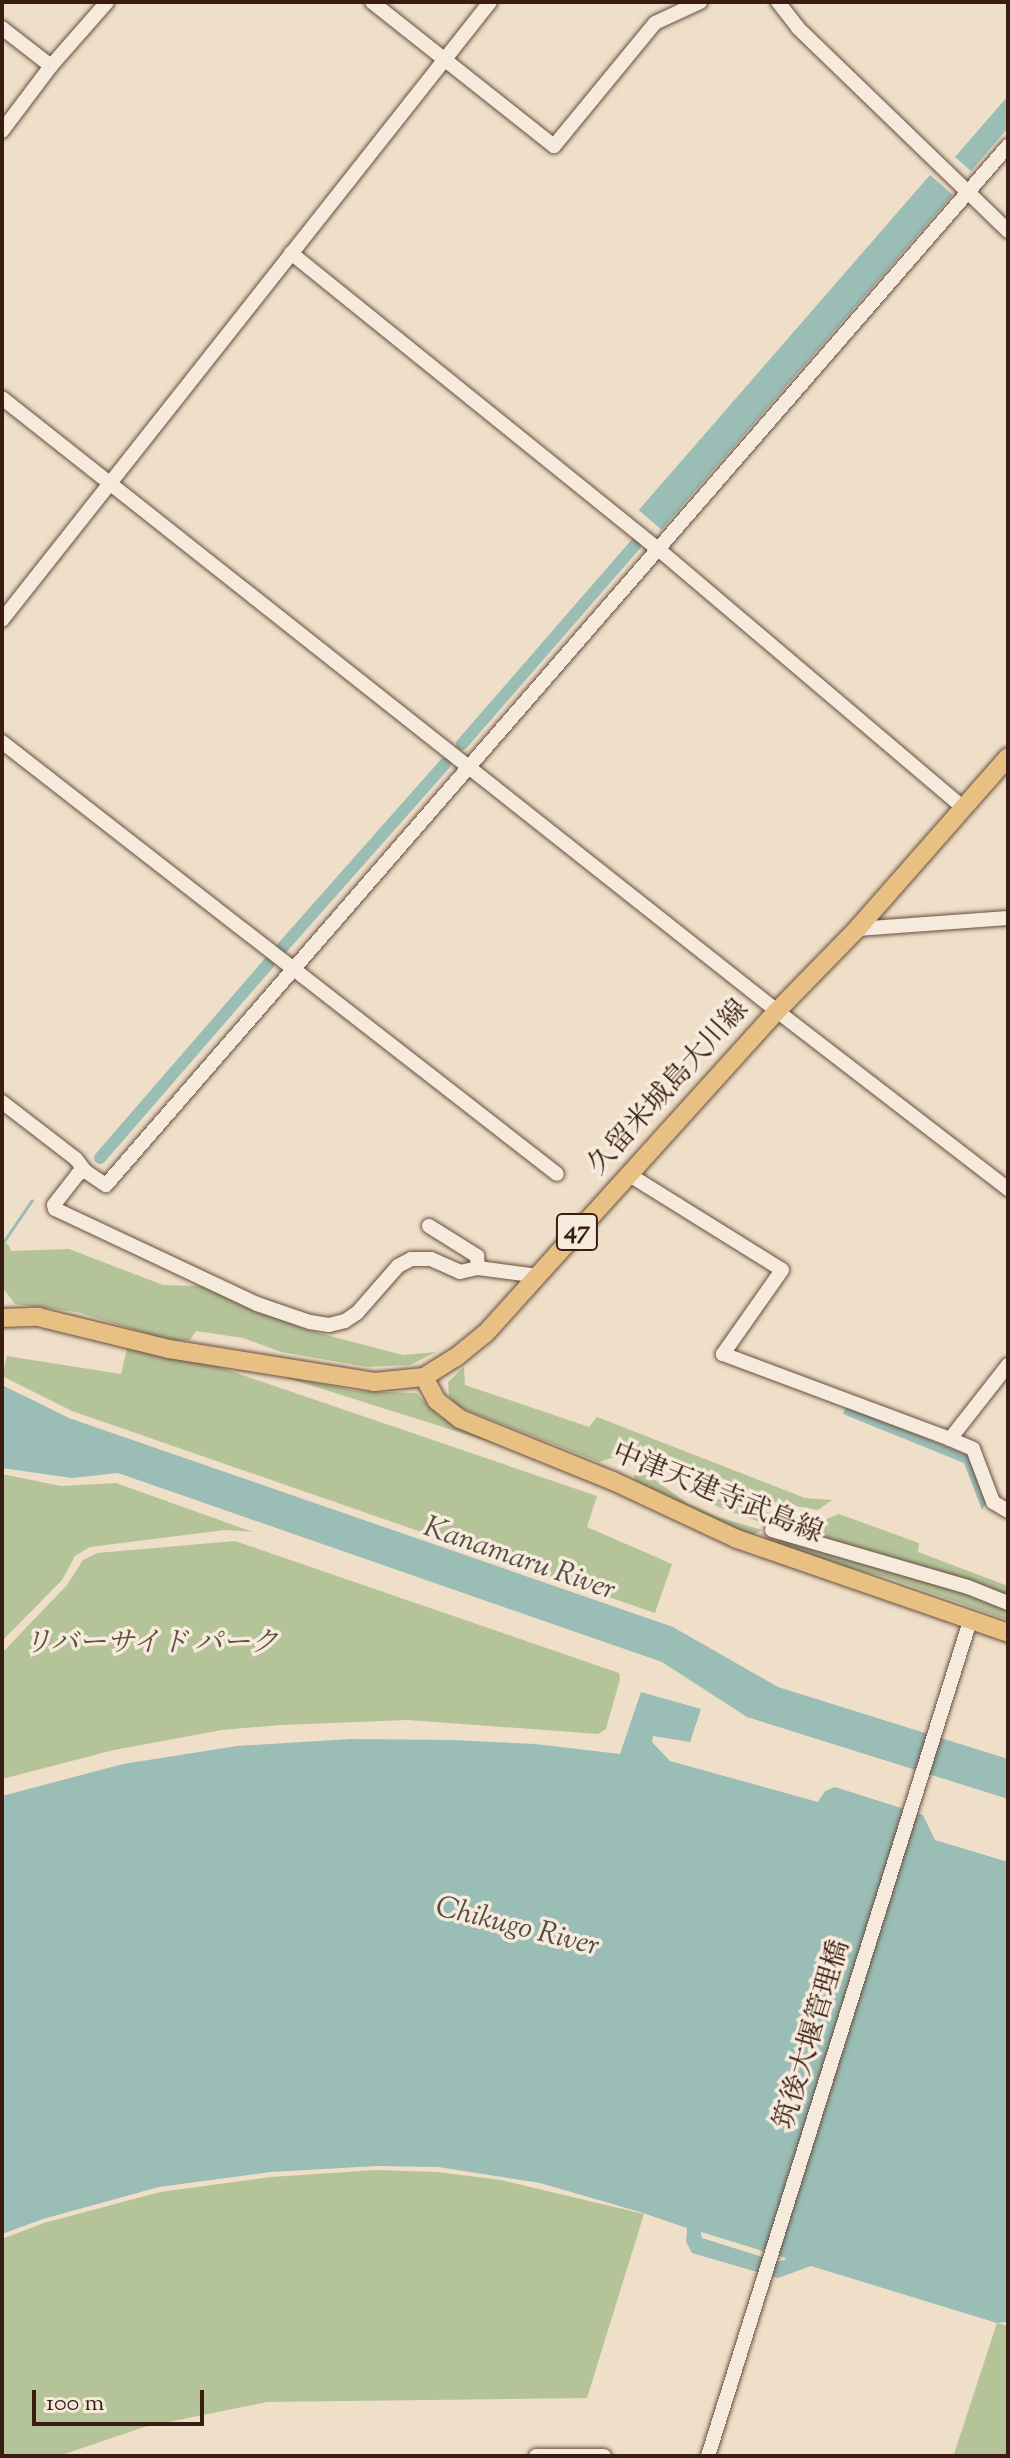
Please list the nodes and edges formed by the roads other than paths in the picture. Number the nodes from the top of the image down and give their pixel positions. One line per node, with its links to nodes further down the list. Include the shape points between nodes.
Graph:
1 (107, 2): 8 (street)
2 (372, 2): 7 (street)
3 (490, 2): 7 (street)
4 (700, 2): 7 (street, via 655,23 554,146)
5 (778, 2): 11 (street, via 798,28)
6 (2, 28): 8 (street)
7 (446, 60): 13 (street)
8 (51, 66): 9 (street)
9 (2, 131)
10 (1008, 146): 11 (street)
11 (967, 192): 12 (street); 16 (street)
12 (1008, 231)
13 (291, 253): 15 (street); 16 (street)
14 (2, 398): 15 (street)
15 (109, 481): 17 (street); 20 (street)
16 (657, 548): 20 (street); 21 (street)
17 (2, 620)
18 (2, 742): 24 (street)
19 (1008, 757): 21 (main road, 久留米城島大川線 / 47)
20 (469, 765): 24 (street); 25 (street)
21 (962, 807): 23 (main road, 久留米城島大川線 / 47)
22 (1008, 918): 23 (street)
23 (857, 929): 25 (main road, 久留米城島大川線 / 47)
24 (291, 970): 27 (street, via 106,1185); 28 (street)
25 (777, 1011): 29 (main road, 久留米城島大川線 / 47); 30 (street)
26 (2, 1102): 27 (street)
27 (85, 1171): 32 (street, via 55,1209 257,1304 310,1322 345,1321 411,1259 431,1259 460,1272)
28 (557, 1174)
29 (628, 1174): 33 (main road, 久留米城島大川線 / 47); 37 (street, via 782,1270 723,1354)
30 (1008, 1189)
31 (429, 1226): 32 (street, via 477,1256)
32 (478, 1268): 33 (street)
33 (539, 1276): 36 (main road, 久留米城島大川線 / 47, via 485,1334)
34 (2, 1318): 36 (main road, 久留米城島大川線 / 47, via 38,1317 169,1349 374,1382)
35 (1008, 1365): 37 (street)
36 (424, 1377): 41 (main road, 中津天建寺武島線, via 437,1401 460,1419 737,1539)
37 (950, 1439): 38 (street, via 973,1449 993,1502)
38 (1008, 1511)
39 (772, 1530): 40 (street)
40 (1008, 1603)
41 (969, 1624): 42 (main road, 中津天建寺武島線); 45 (street, 筑後大堰管理橋)
42 (1008, 1633)
43 (536, 2456): 44 (street)
44 (604, 2456)
45 (708, 2456)

